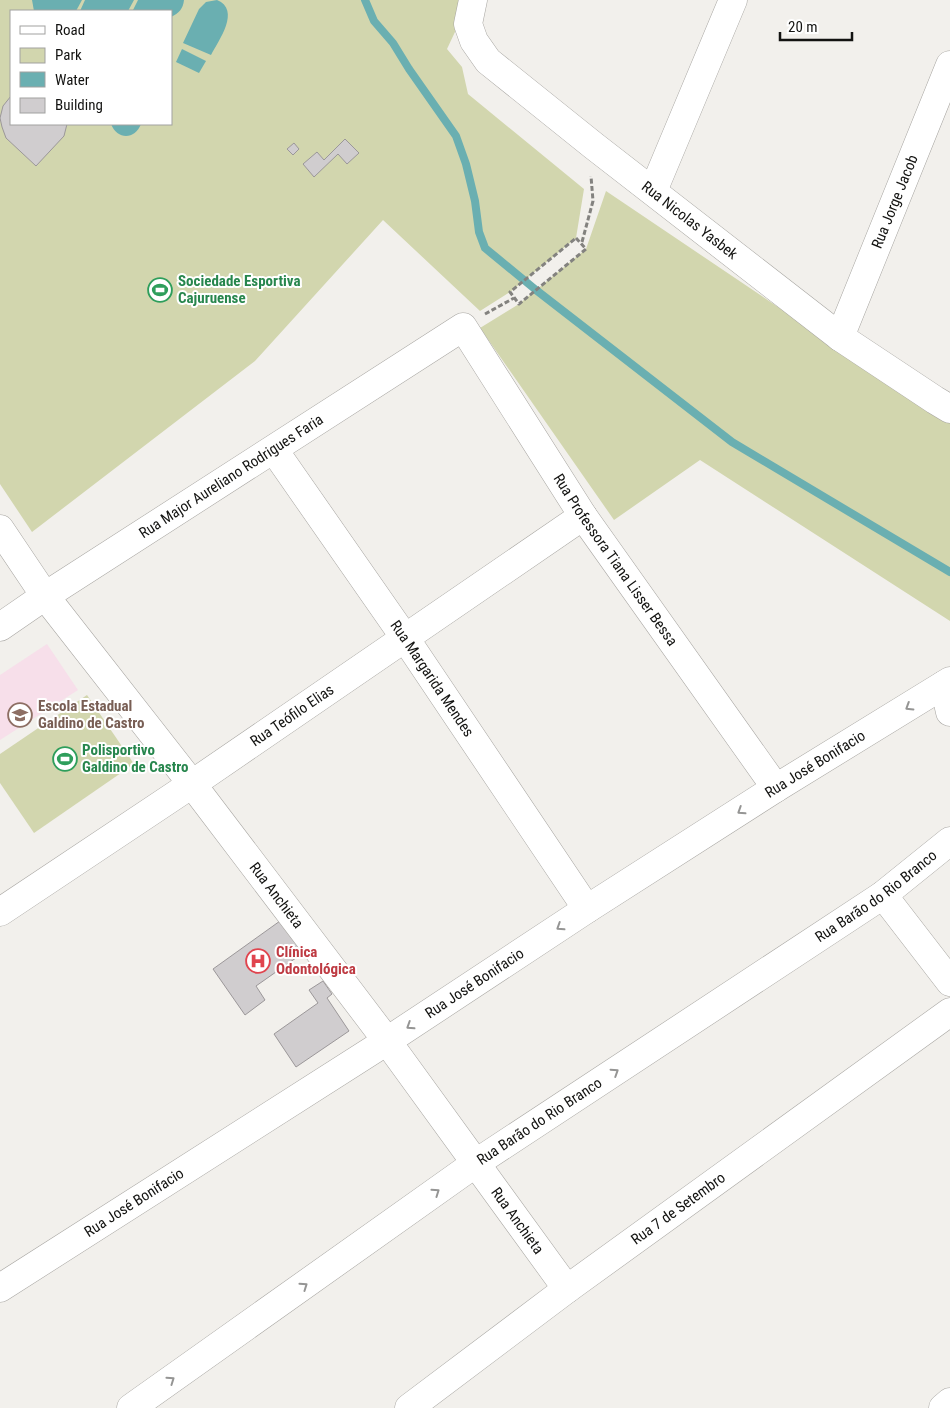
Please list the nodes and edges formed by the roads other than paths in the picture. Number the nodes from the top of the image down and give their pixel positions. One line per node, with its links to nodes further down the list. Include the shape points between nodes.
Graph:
1 (733, 0): 4 (street)
2 (472, 1): 4 (street, Rua Nicolas Yasbek, via 468,24 474,42 488,61)
3 (950, 65): 6 (street, Rua Jorge Jacob)
4 (653, 191): 6 (street, Rua Nicolas Yasbek)
5 (462, 327): 8 (street, Rua Major Aureliano Rodrigues Faria); 9 (street, Rua Professora Tiana Lisser Bessa)
6 (840, 337): 7 (street, Rua Nicolas Yasbek)
7 (950, 408)
8 (274, 450): 11 (street, Rua Major Aureliano Rodrigues Faria); 13 (street, Rua Margarida Mendes)
9 (583, 516): 13 (street, Rua Teófilo Elias); 17 (street, Rua Professora Tiana Lisser Bessa)
10 (0, 528): 11 (street, Rua Anchieta)
11 (45, 596): 12 (street, Rua Major Aureliano Rodrigues Faria); 16 (street, Rua Anchieta)
12 (0, 627)
13 (405, 638): 16 (street, Rua Teófilo Elias); 20 (street, Rua Margarida Mendes)
14 (947, 683): 15 (street); 17 (street, Rua José Bonifacio, one-way to 17)
15 (950, 712)
16 (192, 784): 21 (street, Rua Teófilo Elias); 24 (street, Rua Anchieta)
17 (776, 788): 20 (street, Rua José Bonifacio, one-way to 20)
18 (950, 841): 19 (street, Rua Barão do Rio Branco)
19 (883, 895): 22 (street); 25 (street, Rua Barão do Rio Branco, one-way to 19)
20 (587, 909): 24 (street, Rua José Bonifacio, one-way to 24)
21 (0, 912)
22 (950, 982)
23 (950, 1012): 27 (street, Rua 7 de Setembro)
24 (388, 1041): 25 (street, Rua Anchieta); 26 (street, Rua José Bonifacio)
25 (476, 1163): 27 (street, Rua Anchieta); 29 (street, Rua Barão do Rio Branco, one-way to 25)
26 (0, 1288)
27 (567, 1289): 30 (street, Rua 7 de Setembro)
28 (950, 1402): 31 (street)
29 (131, 1408)
30 (409, 1408)
31 (943, 1408)

